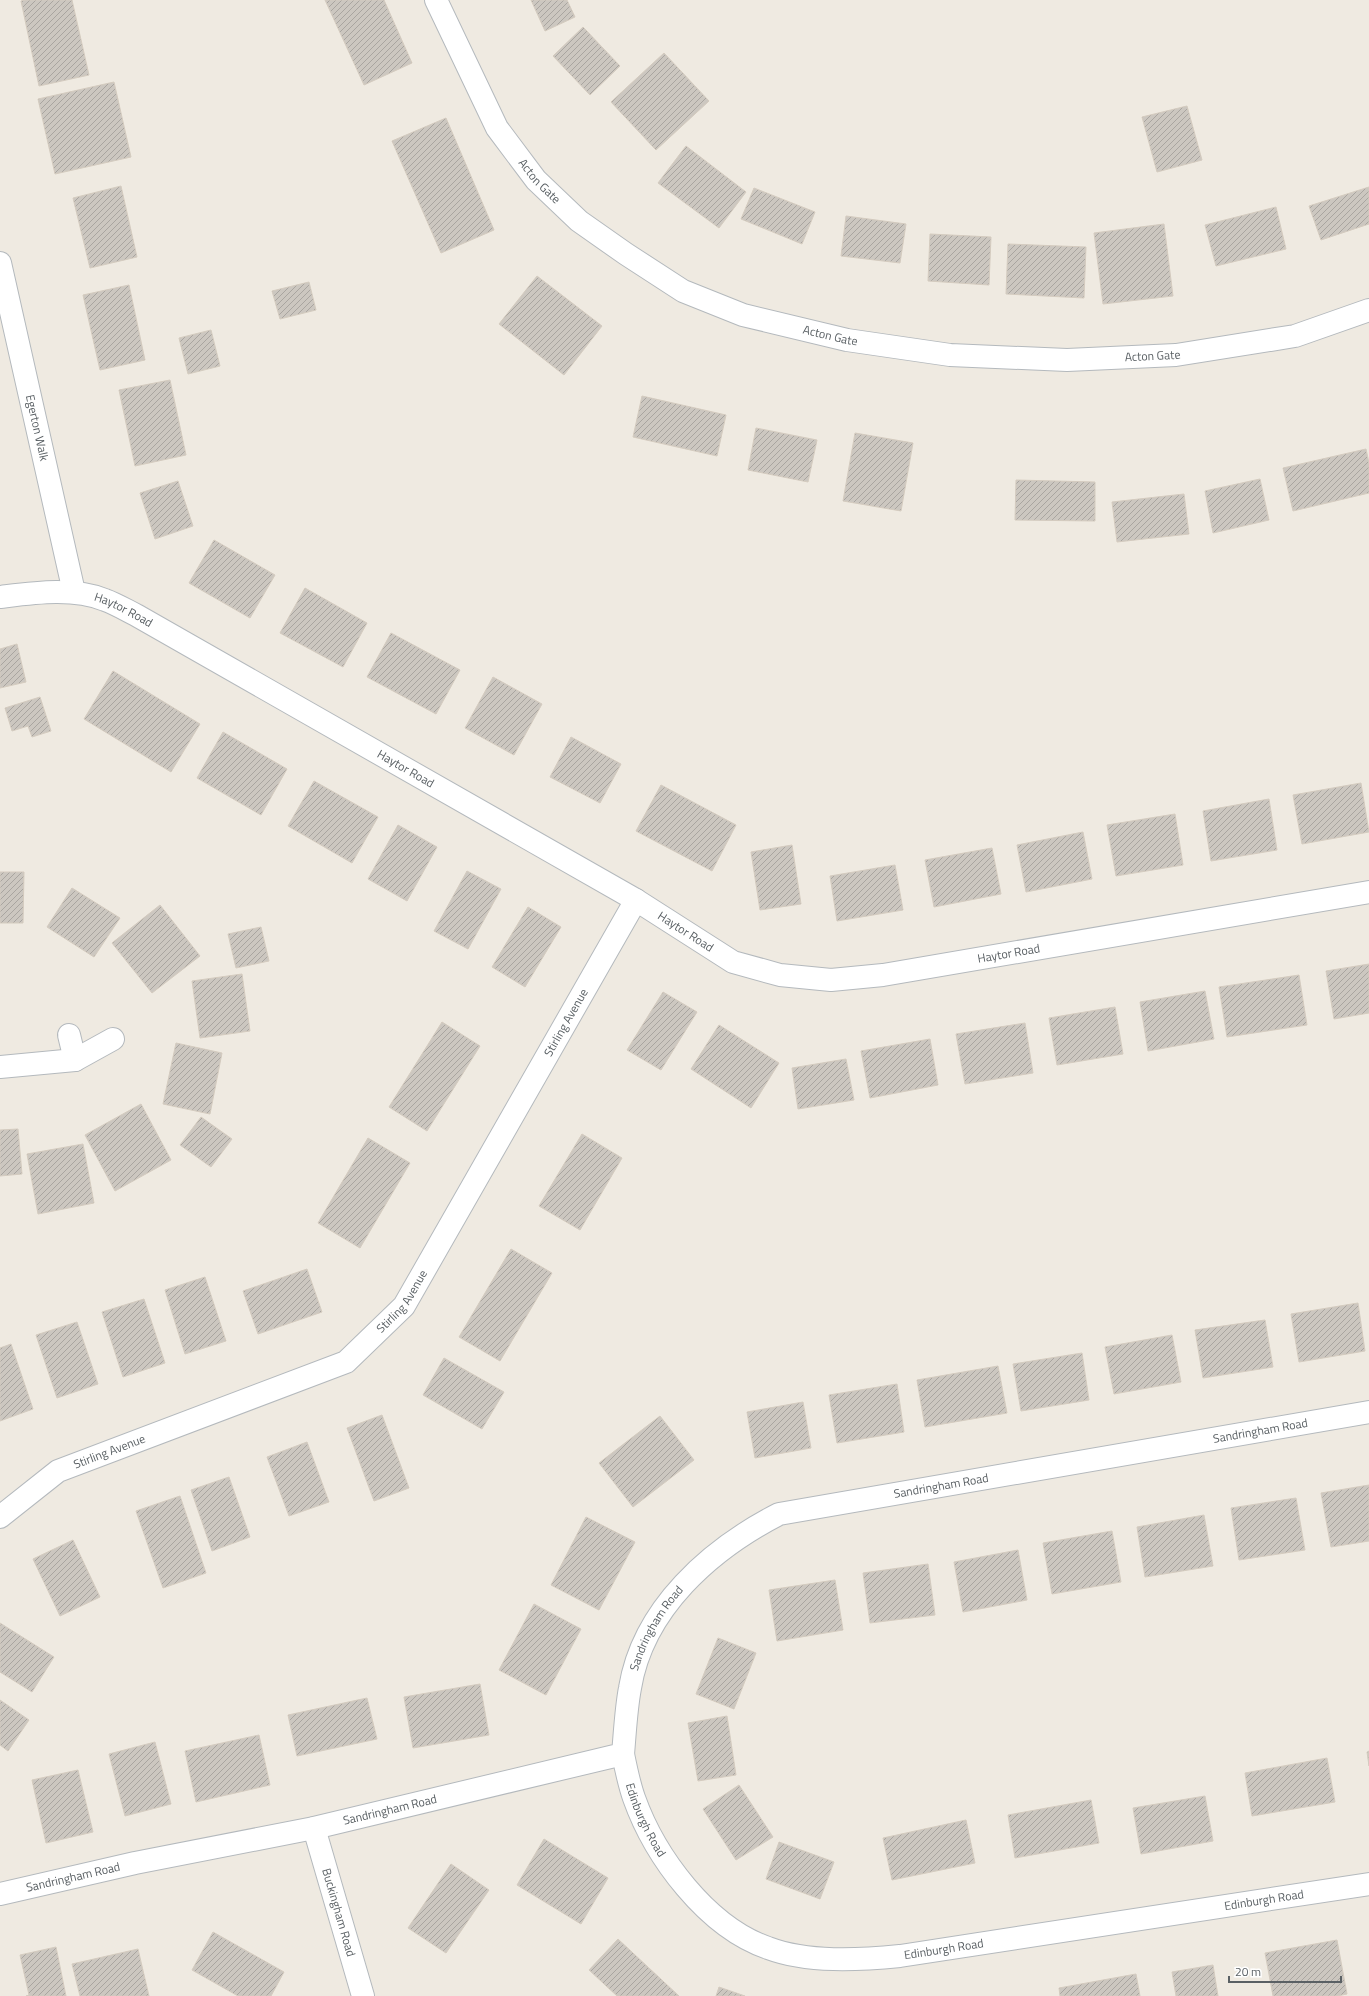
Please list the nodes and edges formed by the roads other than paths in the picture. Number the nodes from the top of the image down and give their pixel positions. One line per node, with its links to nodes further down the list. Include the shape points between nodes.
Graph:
1 (436, 0): 3 (street, Acton Gate, via 497,128 536,180 579,221 626,254 684,291 743,315 847,340 950,355 1067,360 1176,354 1295,336)
2 (0, 263): 4 (street, Egerton Walk)
3 (1369, 310)
4 (74, 592): 5 (street, Haytor Road, via 29,593); 7 (street, Haytor Road, via 104,599 136,615)
5 (0, 597)
6 (1369, 892): 7 (street, Haytor Road, via 883,975 831,980 780,975 733,962)
7 (636, 900): 13 (street, Stirling Avenue, via 404,1306 346,1362 58,1471)
8 (69, 1036): 10 (street)
9 (113, 1040): 10 (street)
10 (75, 1060): 11 (street)
11 (0, 1067)
12 (1369, 1412): 14 (street, Sandringham Road, via 779,1514 750,1528 716,1554 683,1583 661,1612 640,1652 630,1687)
13 (0, 1517)
14 (622, 1754): 15 (street, Sandringham Road); 16 (street, Edinburgh Road, via 634,1798 655,1842 675,1874 704,1906 736,1932 768,1948 807,1957 856,1960 900,1956)
15 (314, 1828): 17 (street, Sandringham Road, via 135,1863); 18 (street, Buckingham Road)
16 (1369, 1884)
17 (0, 1894)
18 (363, 1996)

